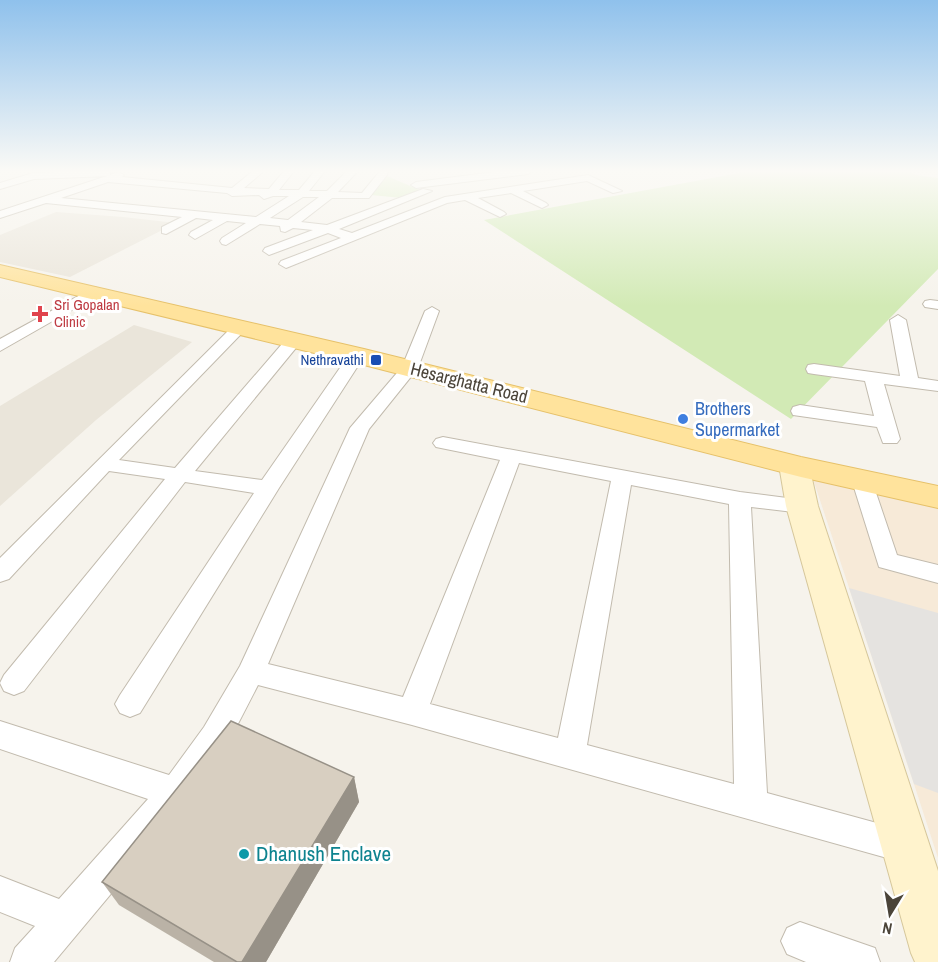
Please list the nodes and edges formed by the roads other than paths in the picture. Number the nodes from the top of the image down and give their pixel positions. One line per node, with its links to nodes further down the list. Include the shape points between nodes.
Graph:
1 (191, 216): 11 (street)
2 (228, 216): 8 (street); 12 (street)
3 (267, 216): 8 (street)
4 (302, 216): 9 (street)
5 (342, 216): 10 (street)
6 (358, 216): 10 (street)
7 (405, 216): 13 (street)
8 (261, 220): 9 (street); 14 (street)
9 (292, 224): 10 (street); 10 (street, via 263,249)
10 (330, 226): 13 (street)
11 (166, 230)
12 (195, 235)
13 (351, 237): 15 (street)
14 (226, 241)
15 (286, 264)
16 (0, 271): 17 (main road, Hesarghatta Road)
17 (94, 291): 20 (main road, Hesarghatta Road); 22 (street)
18 (432, 311): 24 (street)
19 (898, 320): 27 (street)
20 (240, 327): 21 (main road, Hesarghatta Road); 32 (street)
21 (294, 340): 23 (main road, Hesarghatta Road); 34 (street)
22 (0, 346)
23 (357, 355): 24 (main road, Hesarghatta Road); 37 (street)
24 (410, 368): 33 (main road, Hesarghatta Road); 43 (street, via 360,428)
25 (814, 369): 26 (street)
26 (873, 377): 27 (street); 29 (street, via 888,431)
27 (910, 382): 28 (street)
28 (938, 386)
29 (800, 411)
30 (443, 443): 31 (street)
31 (513, 455): 35 (street); 46 (street)
32 (104, 464): 34 (street); 41 (street)
33 (794, 465): 36 (main road, Hesarghatta Road); 40 (street)
34 (180, 475): 37 (street); 44 (street)
35 (622, 476): 39 (street); 48 (street)
36 (862, 481): 38 (main road, Hesarghatta Road); 42 (street, via 887,561)
37 (268, 488): 45 (street)
38 (938, 496)
39 (740, 499): 40 (street); 50 (street)
40 (802, 506): 51 (street)
41 (0, 573)
42 (938, 574)
43 (251, 672): 46 (street); 49 (street, via 215,738)
44 (14, 684)
45 (130, 704)
46 (412, 712): 48 (street)
47 (0, 735): 49 (street)
48 (570, 754): 50 (street)
49 (175, 793): 53 (street)
50 (751, 803): 51 (street)
51 (906, 847): 55 (street)
52 (0, 894): 53 (street)
53 (66, 920): 56 (street)
54 (800, 941): 57 (street)
55 (938, 953)
56 (29, 962)
57 (861, 962)

